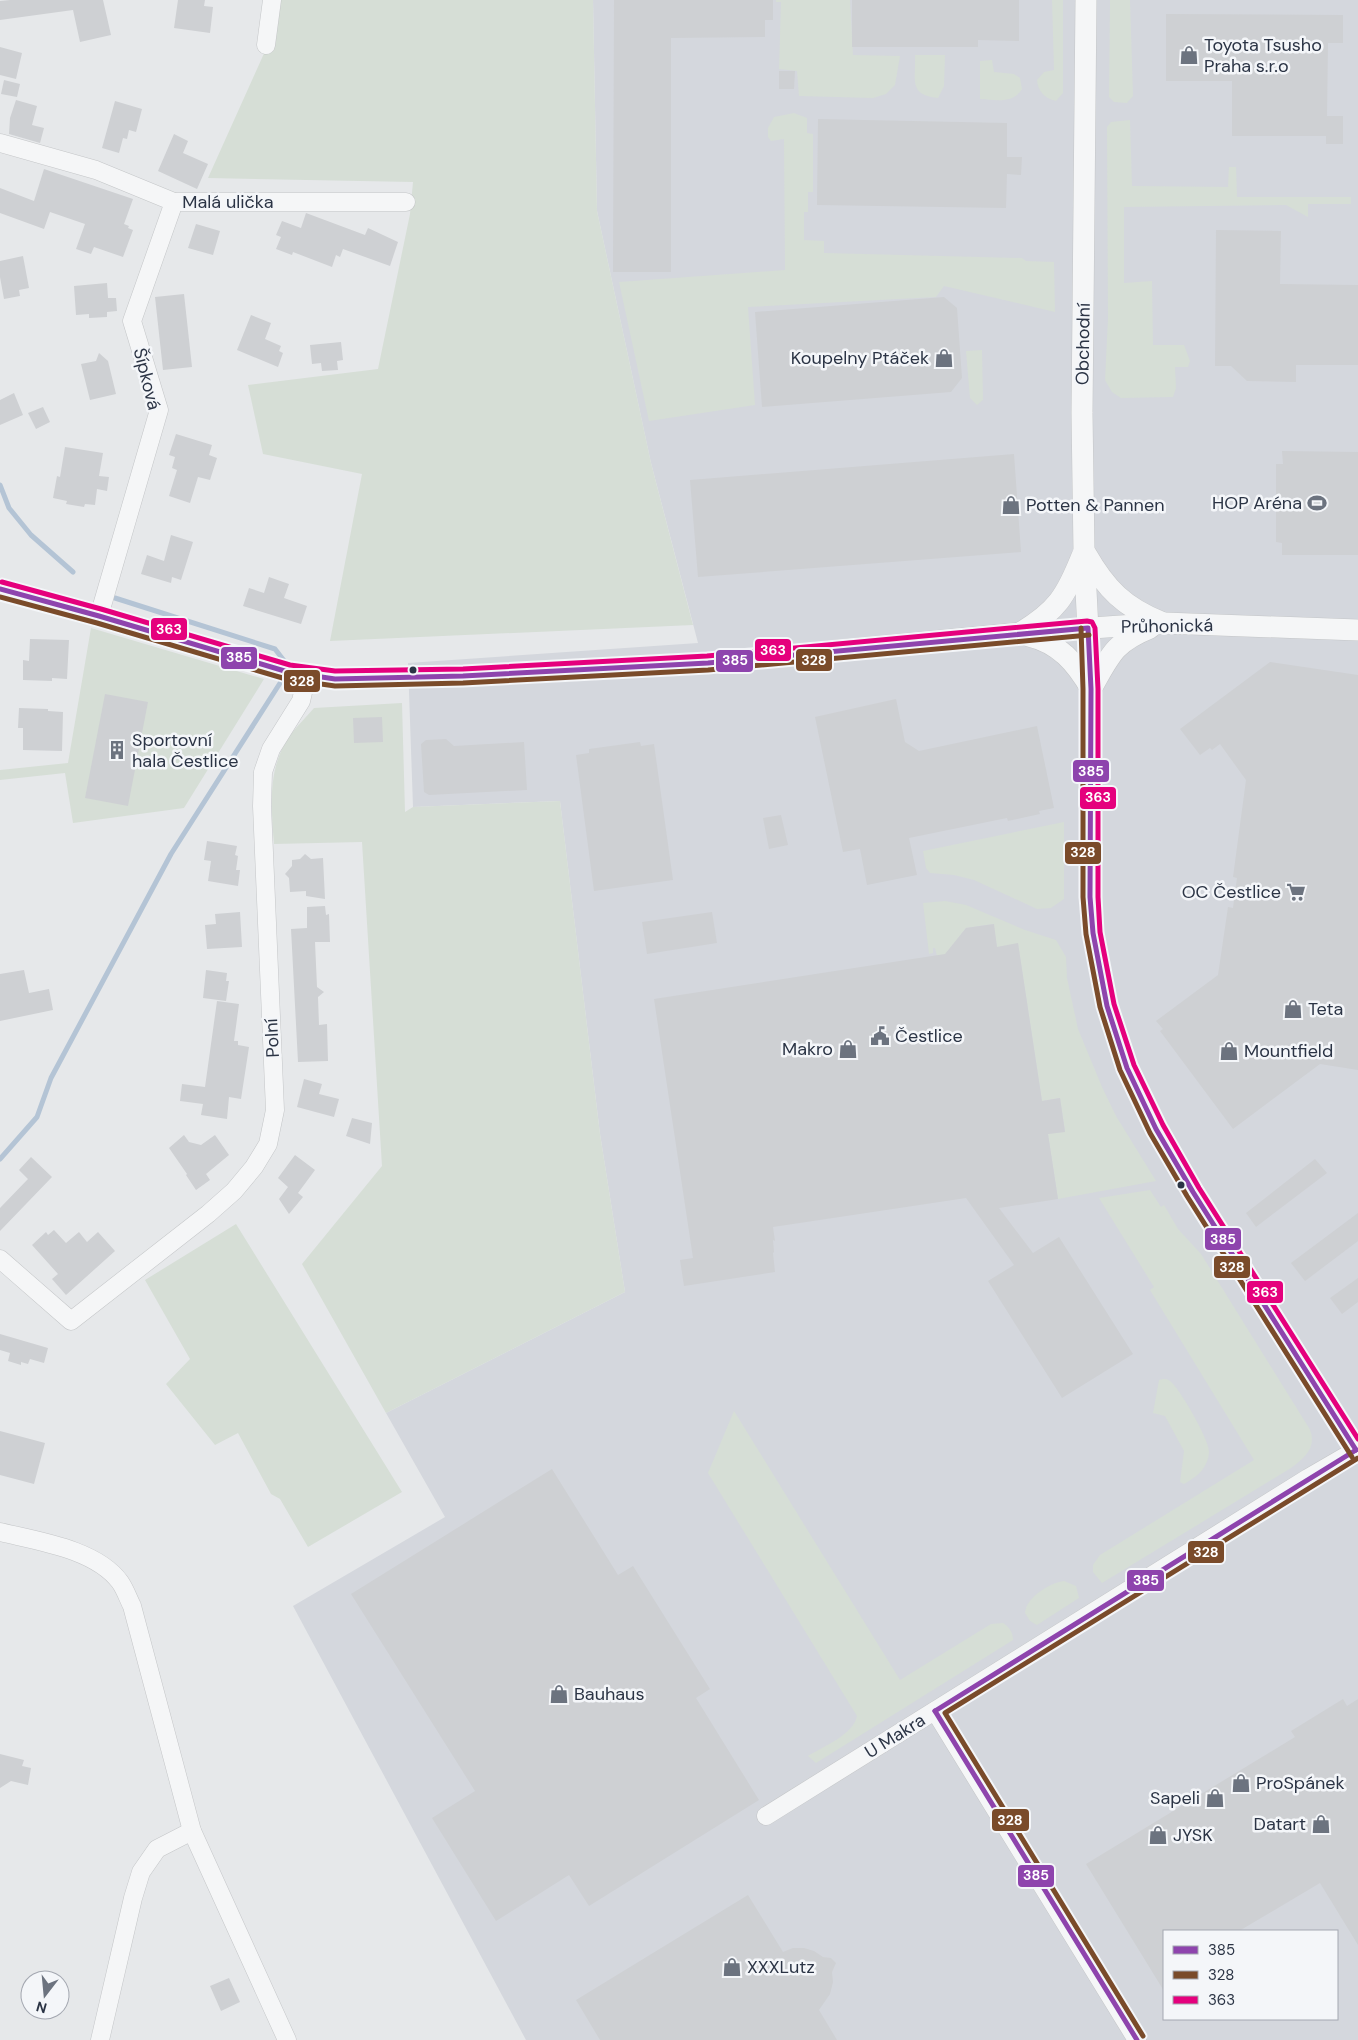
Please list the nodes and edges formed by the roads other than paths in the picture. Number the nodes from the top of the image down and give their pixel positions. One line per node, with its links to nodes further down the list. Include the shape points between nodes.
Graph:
1 (272, 0): 3 (street)
2 (1086, 0): 7 (street, Obchodní, via 1082,413)
3 (266, 45)
4 (0, 143): 5 (street, Malá ulička, via 96,170)
5 (174, 202): 6 (street, Malá ulička); 9 (street, Šípková, via 132,321 159,410)
6 (406, 202)
7 (1084, 551): 10 (street, via 1117,597 1139,612); 11 (street, Obchodní); 13 (street, via 1058,604)
8 (0, 590): 9 (street, Průhonická)
9 (99, 616): 14 (street, Průhonická)
10 (1164, 622): 11 (street, Průhonická); 12 (street, Průhonická); 15 (street, Obchodní, via 1122,642)
11 (1088, 628): 13 (street, Průhonická); 15 (street, Obchodní)
12 (1358, 630)
13 (1020, 634): 14 (street, Průhonická, via 708,663 570,671 358,679); 15 (street, via 1044,640 1059,649)
14 (307, 675): 16 (street, Polní, via 301,701 271,750 263,772 276,1110 268,1144 234,1191 71,1320)
15 (1091, 689): 17 (street, Obchodní, via 1090,897 1093,933 1107,1006 1127,1068 1156,1129 1188,1184)
16 (0, 1259)
17 (1357, 1451): 19 (street, U Makra)
18 (0, 1532): 21 (street, via 86,1556 119,1581 132,1606)
19 (935, 1711): 20 (street, U Makra); 24 (street)
20 (766, 1816)
21 (192, 1831): 22 (street, via 157,1849 141,1872); 23 (street)
22 (100, 2040)
23 (287, 2040)
24 (1137, 2040)

